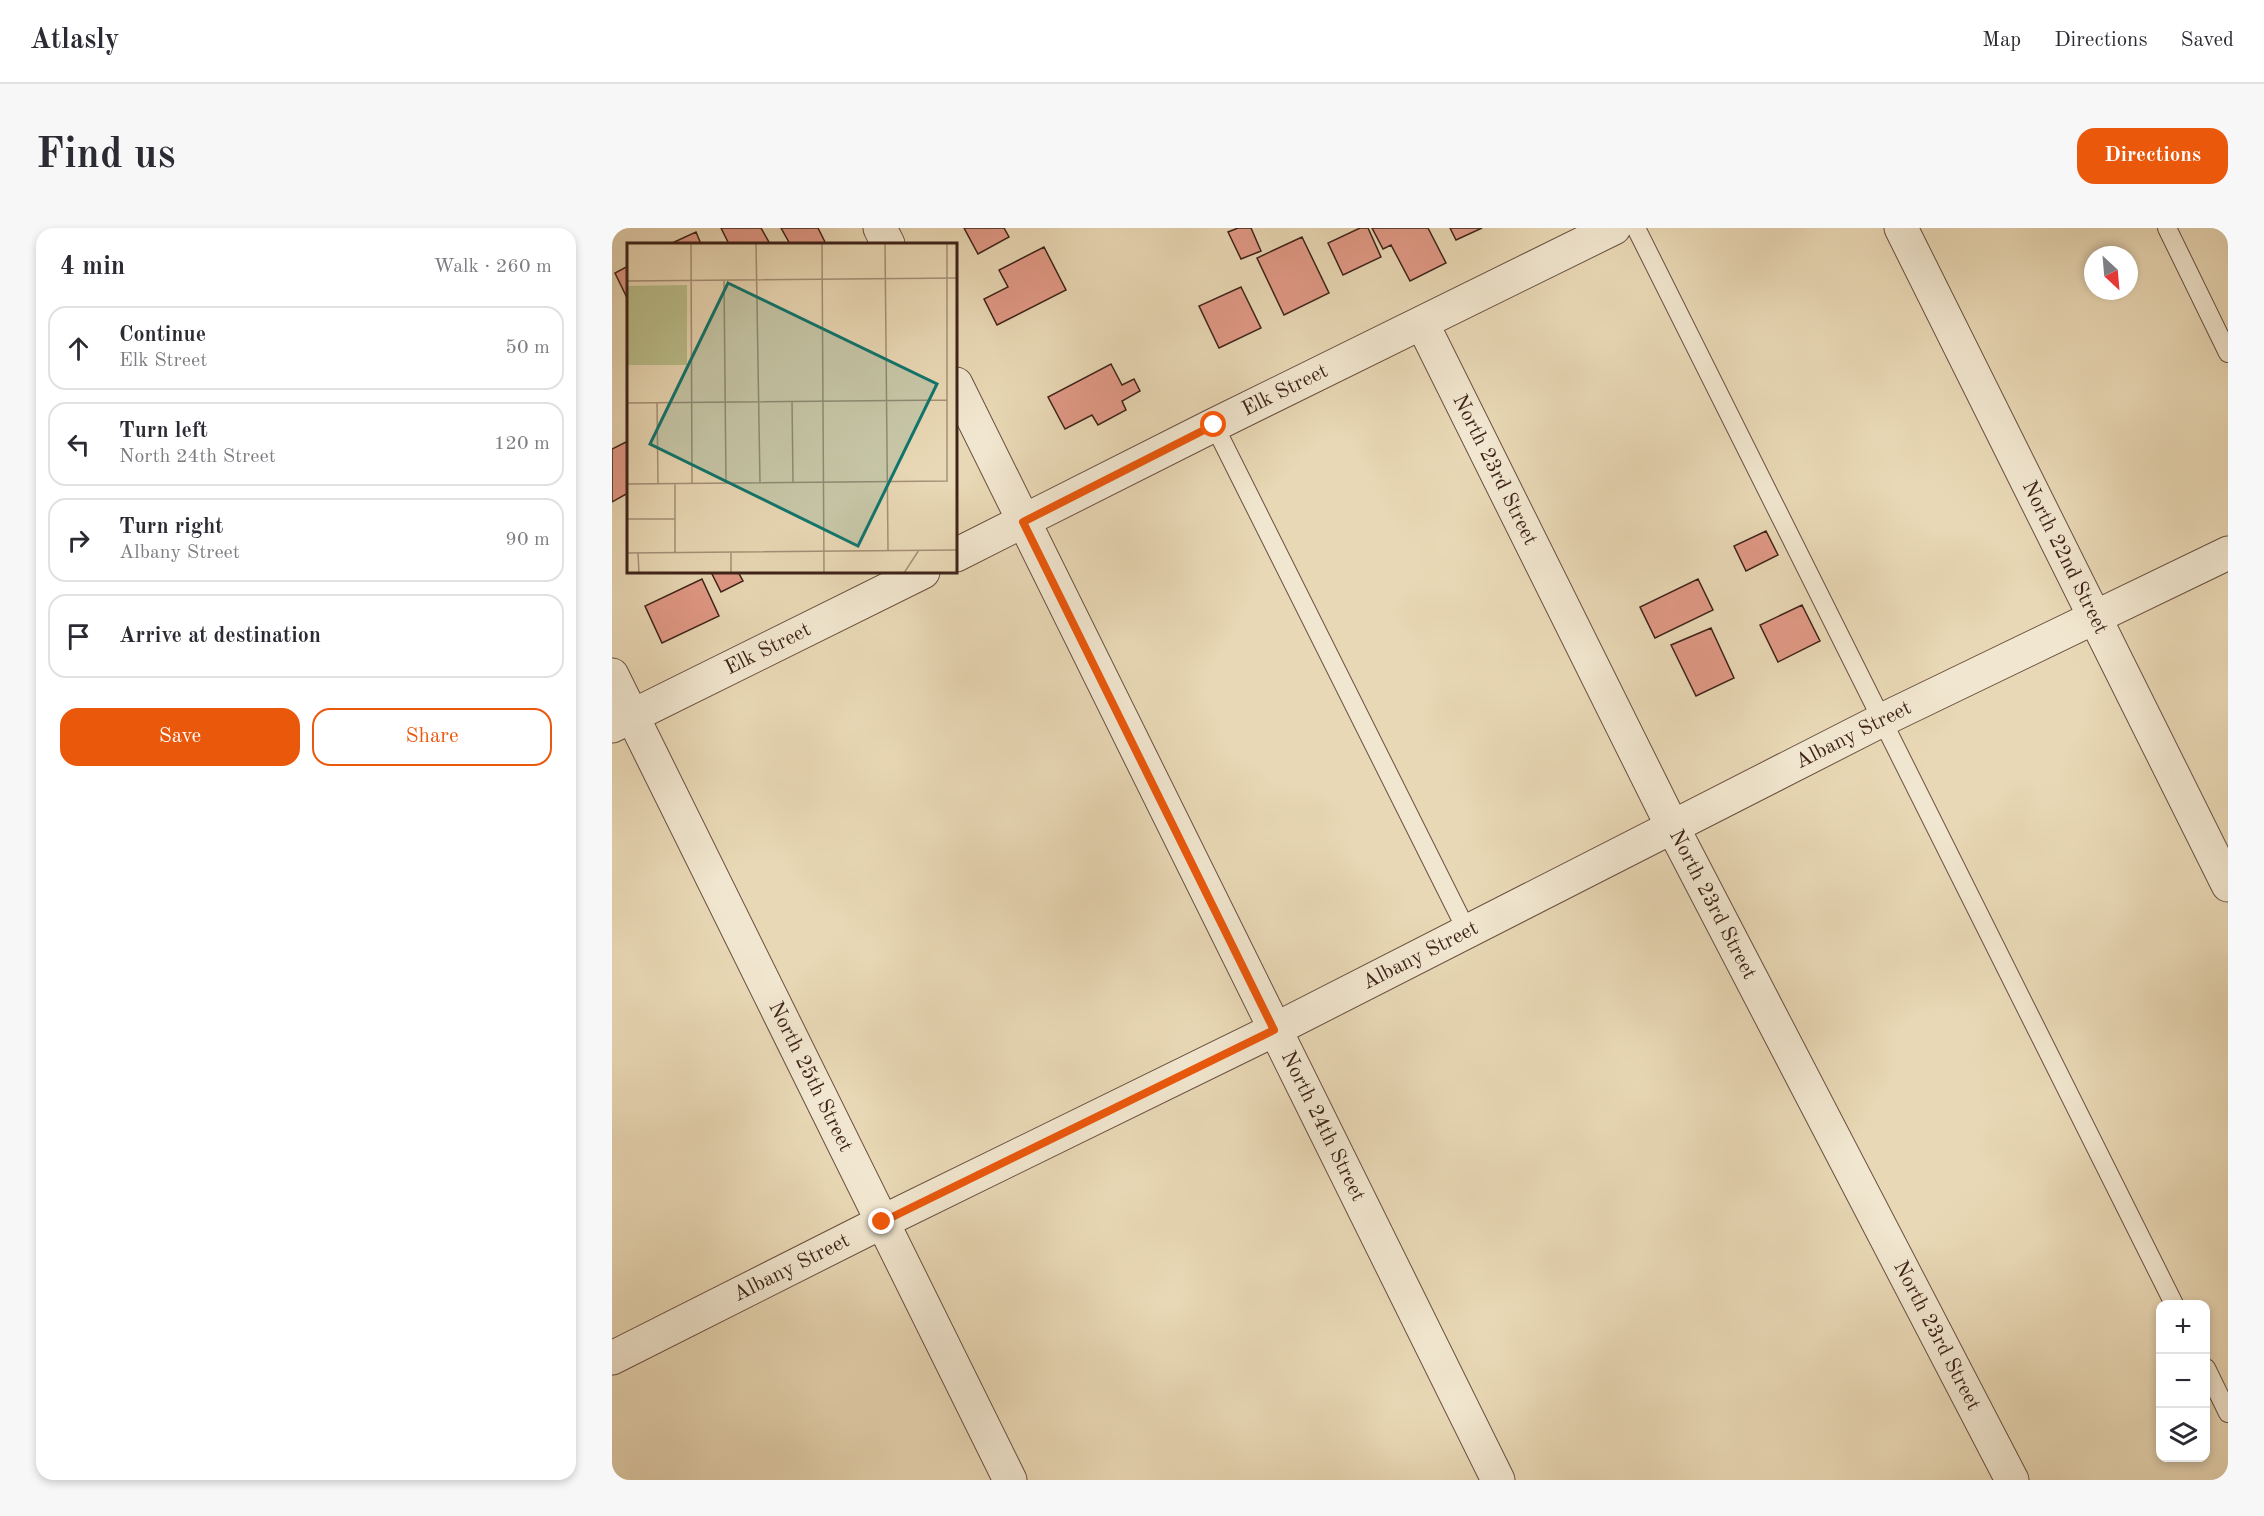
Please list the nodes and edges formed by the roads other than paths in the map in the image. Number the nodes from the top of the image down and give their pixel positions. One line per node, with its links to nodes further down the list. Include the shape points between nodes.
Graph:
1 (880, 228): 6 (street)
2 (1614, 228): 7 (street, Elk Street)
3 (1636, 228): 17 (lane)
4 (1901, 228): 15 (street, North 22nd Street)
5 (2167, 228): 8 (lane)
6 (888, 243)
7 (1422, 323): 10 (street, Elk Street); 19 (street, North 23rd Street)
8 (2228, 353)
9 (957, 386): 11 (street, North 24th Street)
10 (1214, 425): 11 (street, Elk Street); 21 (lane)
11 (1023, 522): 13 (street, Elk Street); 22 (street, North 24th Street)
12 (2228, 552): 15 (street, Albany Street)
13 (957, 555)
14 (921, 573): 18 (street, Elk Street)
15 (2096, 619): 17 (street, Albany Street); 20 (street, North 22nd Street)
16 (612, 675): 18 (street, North 25th Street)
17 (1882, 720): 19 (street, Albany Street); 24 (lane)
18 (622, 721): 23 (street, North 25th Street)
19 (1673, 828): 21 (street, Albany Street); 30 (street, North 23rd Street)
20 (2228, 885)
21 (1467, 931): 22 (street, Albany Street)
22 (1274, 1030): 23 (street, Albany Street); 29 (street, North 24th Street)
23 (882, 1222): 25 (street, Albany Street); 28 (street, North 25th Street)
24 (2172, 1300)
25 (612, 1358)
26 (2210, 1378): 27 (lane)
27 (2228, 1413)
28 (1010, 1480)
29 (1498, 1480)
30 (2012, 1480)

